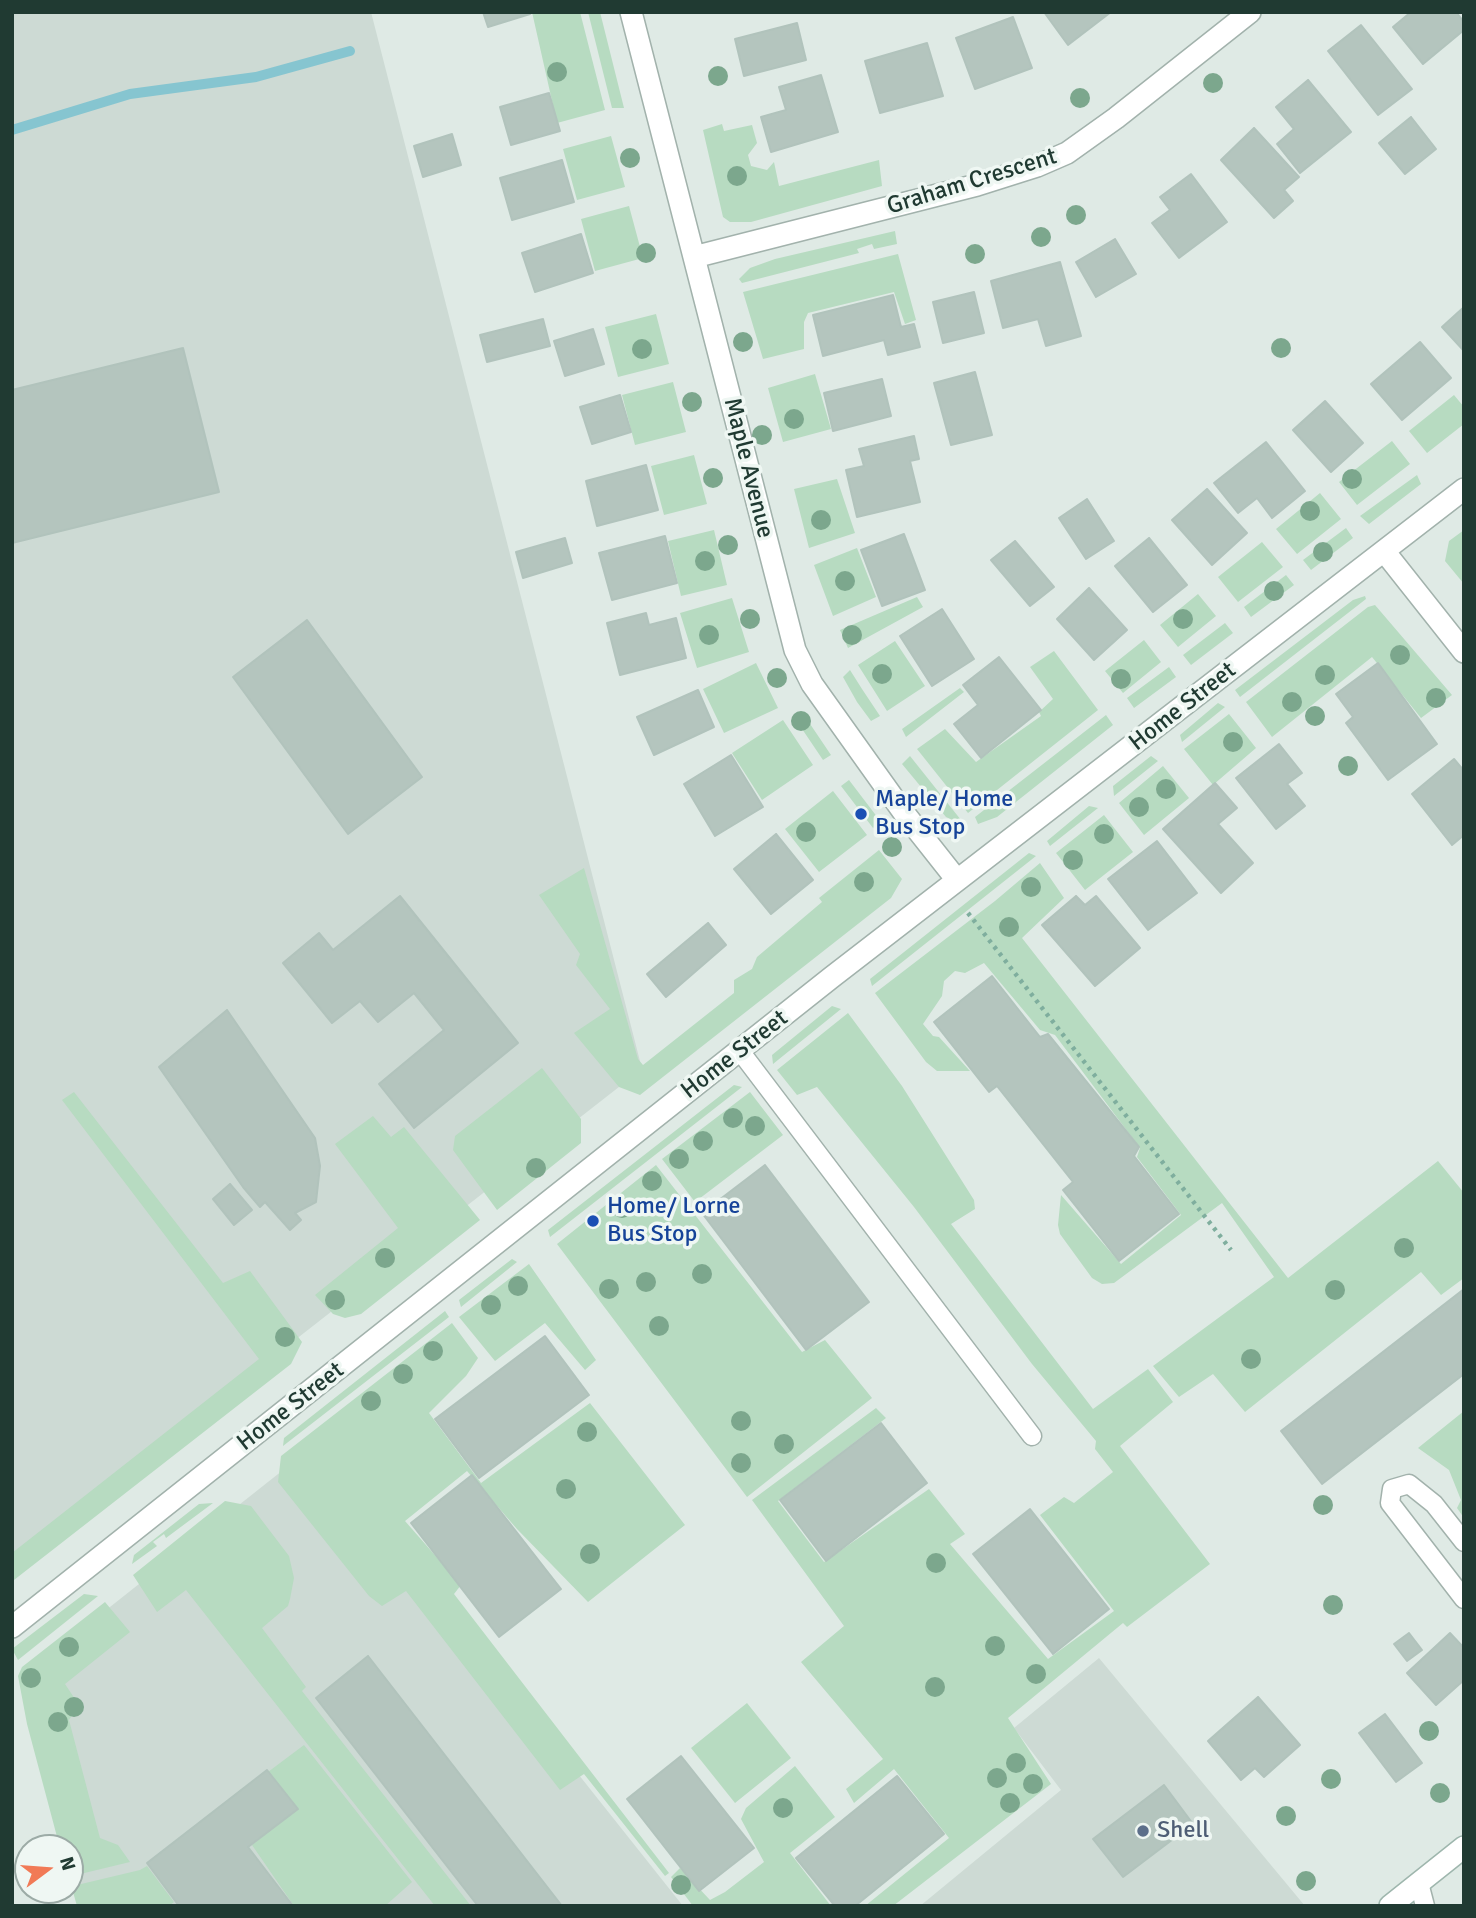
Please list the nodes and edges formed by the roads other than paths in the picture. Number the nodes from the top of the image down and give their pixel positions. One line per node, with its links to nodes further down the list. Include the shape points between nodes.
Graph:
1 (631, 12): 3 (street, Maple Avenue)
2 (1250, 12): 3 (street, Graham Crescent, via 1068,153 977,185)
3 (694, 257): 7 (street, Maple Avenue, via 795,650 812,684)
4 (1464, 489): 5 (street, Home Street)
5 (1384, 551): 6 (street); 7 (street, Home Street)
6 (1464, 652)
7 (957, 880): 8 (street, Home Street)
8 (740, 1051): 9 (lane); 12 (street, Home Street)
9 (1032, 1436)
10 (1464, 1542): 11 (lane, via 1434,1504 1409,1484 1392,1489 1390,1503)
11 (1464, 1599)
12 (12, 1627)
13 (1464, 1847): 14 (street)
14 (1419, 1882): 15 (street); 16 (lane)
15 (1390, 1906)
16 (1425, 1906)

